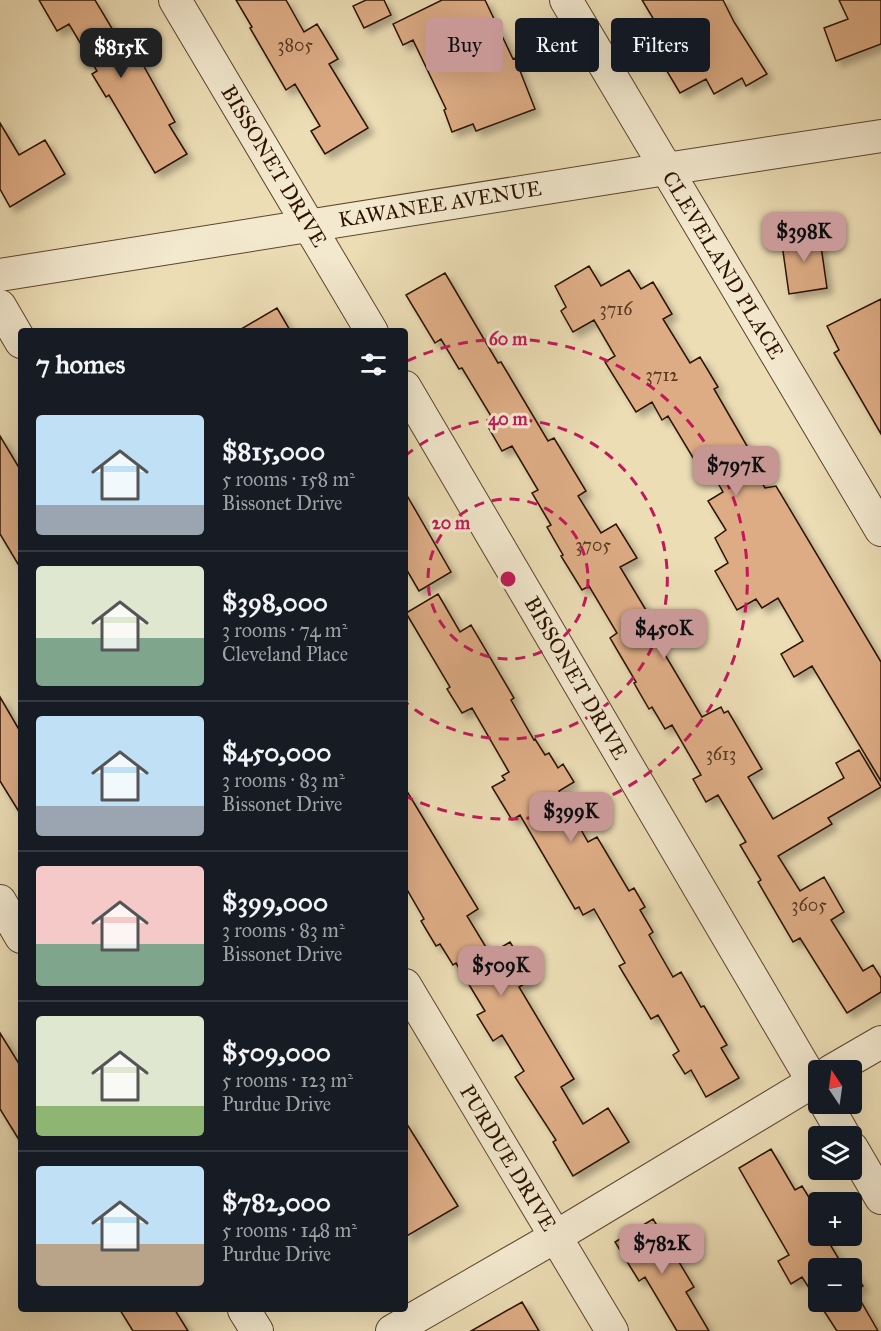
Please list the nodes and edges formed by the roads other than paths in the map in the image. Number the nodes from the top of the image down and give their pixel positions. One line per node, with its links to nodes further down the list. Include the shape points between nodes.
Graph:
1 (176, 0): 5 (street, BISSONET DRIVE)
2 (566, 0): 4 (street, CLEVELAND PLACE)
3 (881, 136): 4 (street, KAWANEE AVENUE)
4 (666, 169): 5 (street, KAWANEE AVENUE); 11 (street, CLEVELAND PLACE)
5 (310, 225): 6 (street, KAWANEE AVENUE); 8 (street, BISSONET DRIVE)
6 (0, 275)
7 (0, 306): 9 (street)
8 (370, 328)
9 (18, 337)
10 (408, 392): 17 (street, BISSONET DRIVE)
11 (881, 530)
12 (0, 902): 13 (street)
13 (18, 932)
14 (408, 990): 21 (street, PURDUE DRIVE)
15 (881, 1042): 16 (street)
16 (856, 1060)
17 (808, 1062)
18 (808, 1093): 21 (street)
19 (862, 1165): 20 (street)
20 (881, 1198)
21 (555, 1237): 24 (street); 25 (street, PURDUE DRIVE)
22 (245, 1312): 23 (street)
23 (256, 1331)
24 (392, 1331)
25 (612, 1331)

